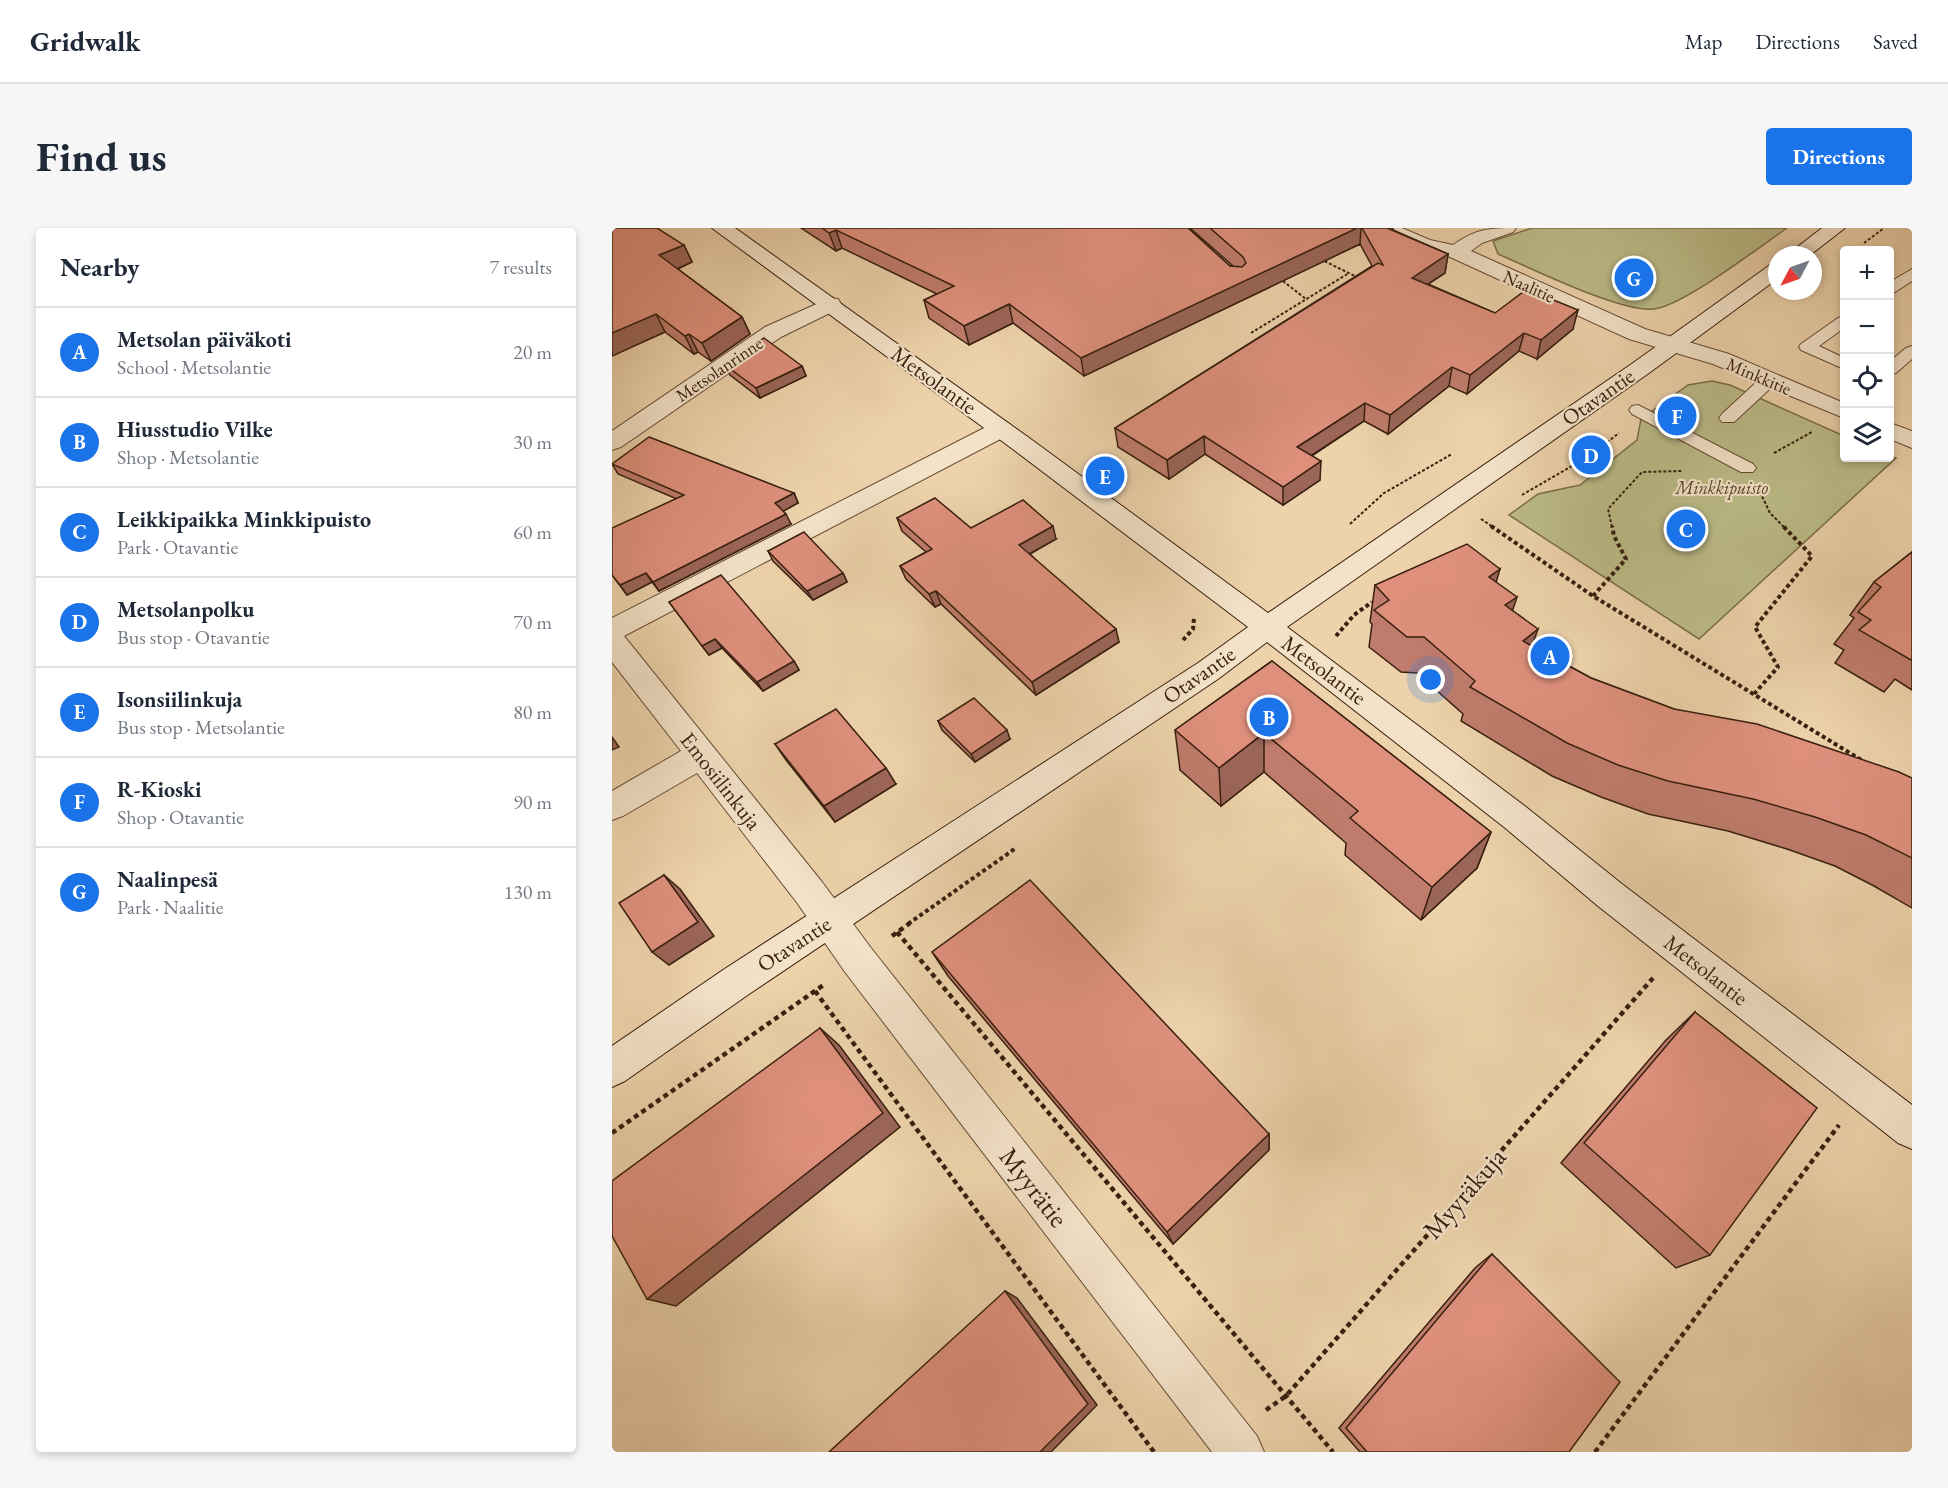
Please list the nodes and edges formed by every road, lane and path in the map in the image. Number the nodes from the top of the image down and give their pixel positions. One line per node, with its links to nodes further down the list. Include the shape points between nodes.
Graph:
1 (722, 228): 17 (street, Metsolantie)
2 (1386, 228): 8 (street, Naalitie)
3 (1506, 228): 8 (street, via 1475,239)
4 (1835, 228): 7 (street)
5 (1884, 228): 6 (path)
6 (1861, 245)
7 (1810, 246)
8 (1456, 252): 20 (street, Naalitie, via 1636,334)
9 (1314, 256): 10 (path)
10 (1349, 273): 14 (path); 16 (path)
11 (1912, 274): 15 (lane)
12 (1768, 275): 20 (street, Otavantie)
13 (1278, 278): 16 (path)
14 (1368, 282)
15 (1894, 286)
16 (1306, 300): 19 (path)
17 (830, 304): 28 (street, Metsolantie); 32 (street, Metsolanrinne, via 773,332)
18 (1840, 324): 22 (lane, via 1807,347)
19 (1251, 333)
20 (1671, 344): 24 (street, Minkkitie); 36 (street, Otavantie)
21 (1912, 351): 23 (lane)
22 (1840, 362)
23 (1894, 366)
24 (1769, 380): 25 (street, Minkkitie); 27 (lane)
25 (1840, 409)
26 (1638, 410): 33 (lane)
27 (1728, 418)
28 (1001, 429): 36 (street, Metsolantie); 37 (street)
29 (1817, 429): 33 (path)
30 (1894, 432): 31 (street)
31 (1912, 440)
32 (612, 442)
33 (1747, 468): 35 (path, via 1642,472 1608,509 1614,536 1626,559); 39 (path, via 1770,513 1812,556 1755,627 1778,667)
34 (1481, 519): 35 (path)
35 (1593, 596): 39 (path)
36 (1267, 627): 43 (street, Otavantie, via 1208,671); 45 (street, Metsolantie)
37 (612, 630)
38 (612, 641): 40 (street, Emosiilinkuja)
39 (1754, 694): 41 (path)
40 (701, 755): 42 (street); 43 (street, Emosiilinkuja)
41 (1872, 767)
42 (612, 807)
43 (831, 921): 47 (street, Otavantie); 51 (street, Myyrätie)
44 (897, 932): 50 (path)
45 (1678, 948): 49 (street, Metsolantie); 50 (path, Myyräkuja)
46 (815, 992): 52 (path)
47 (612, 1068)
48 (1842, 1121): 54 (path)
49 (1912, 1129)
50 (1286, 1396): 51 (path, Myyräkuja); 53 (path)
51 (1227, 1447)
52 (1154, 1452)
53 (1333, 1452)
54 (1596, 1452)

